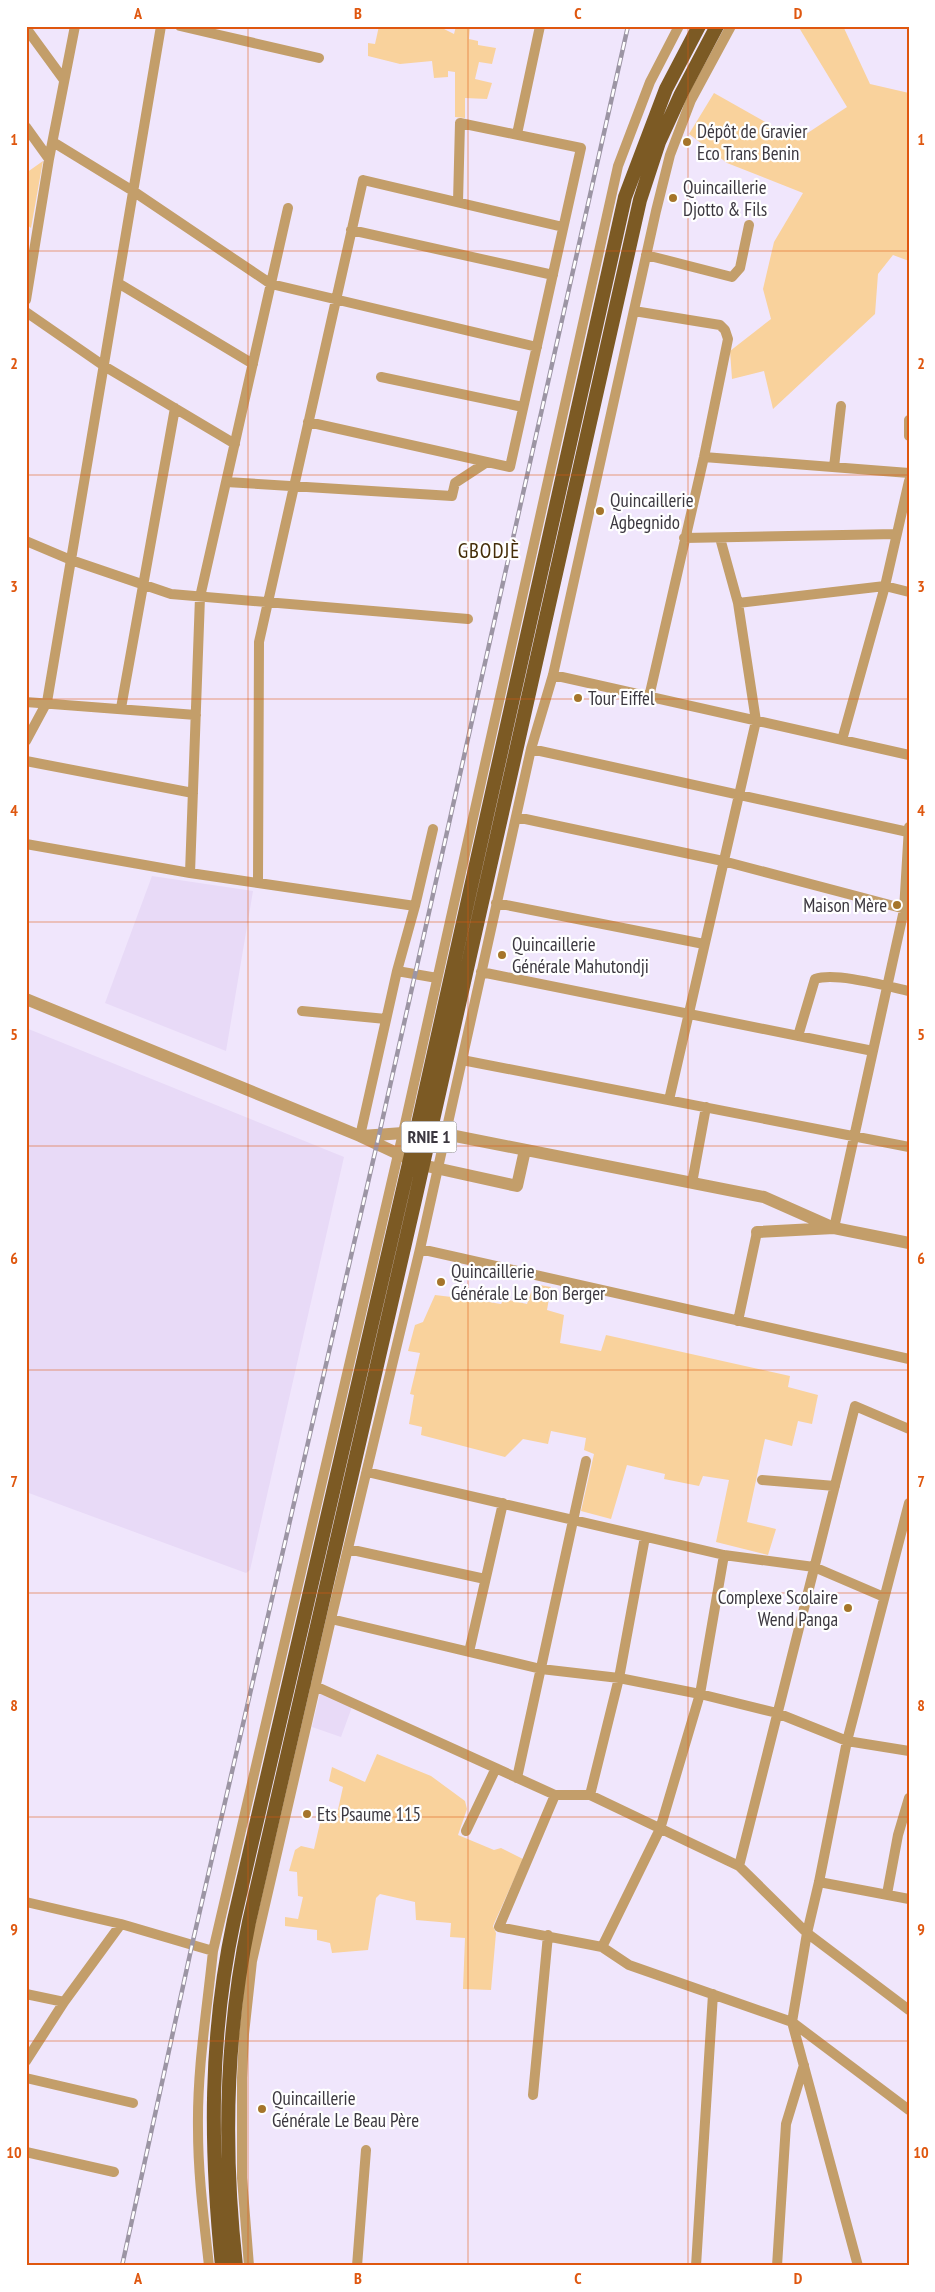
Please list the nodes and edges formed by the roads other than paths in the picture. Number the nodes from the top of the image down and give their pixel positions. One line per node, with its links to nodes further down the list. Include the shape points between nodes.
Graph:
1 (75, 26): 11 (street)
2 (161, 26): 16 (street)
3 (180, 26): 10 (street)
4 (540, 26): 13 (street)
5 (679, 26): 87 (street, via 650,82 618,166)
6 (699, 26): 100 (highway, RNIE 1, via 666,88 625,197)
7 (717, 26): 99 (highway, RNIE 1, via 659,142 640,200)
8 (731, 26): 22 (street, via 691,100 670,155)
9 (26, 28): 11 (street)
10 (319, 58)
11 (64, 80): 14 (street)
12 (26, 127): 15 (street)
13 (517, 134): 17 (street, via 460,122); 20 (street, via 581,148)
14 (53, 142): 15 (street); 16 (street)
15 (49, 158): 27 (street)
16 (133, 191): 24 (street); 25 (street)
17 (458, 202): 20 (street); 21 (street, via 363,180)
18 (288, 208): 25 (street)
19 (749, 225): 22 (street, via 740,268 732,278)
20 (563, 227): 23 (street)
21 (351, 230): 23 (street); 26 (street)
22 (646, 255): 28 (street)
23 (553, 275): 30 (street)
24 (118, 283): 31 (street); 32 (street)
25 (271, 284): 26 (street); 31 (street)
26 (336, 299): 30 (street); 38 (street)
27 (26, 300)
28 (634, 311): 41 (street, via 720,325 725,330 728,339); 60 (street)
29 (26, 312): 32 (street)
30 (537, 347): 35 (street)
31 (253, 364): 40 (street)
32 (104, 366): 36 (street); 52 (street)
33 (381, 377): 35 (street)
34 (840, 406): 43 (street)
35 (523, 407): 42 (street, via 510,467)
36 (175, 408): 40 (street); 53 (street)
37 (909, 421): 39 (street)
38 (308, 422): 42 (street); 47 (street)
39 (909, 436)
40 (234, 444): 46 (street)
41 (704, 457): 43 (street); 49 (street)
42 (487, 462): 47 (street, via 455,483 452,496)
43 (834, 467): 44 (street)
44 (909, 473)
45 (909, 481): 48 (street)
46 (226, 482): 47 (street); 56 (street)
47 (294, 487): 57 (street)
48 (897, 534): 50 (street); 54 (street)
49 (684, 538): 50 (street); 61 (street)
50 (720, 538): 58 (street)
51 (26, 541): 52 (street)
52 (71, 560): 53 (street); 63 (street)
53 (143, 584): 56 (street, via 171,594); 64 (street)
54 (885, 586): 55 (street); 58 (street); 67 (street)
55 (909, 592)
56 (200, 597): 57 (street); 65 (street)
57 (268, 603): 59 (street); 80 (street, via 259,642)
58 (738, 603): 66 (street)
59 (468, 619)
60 (553, 675): 61 (street); 69 (street)
61 (649, 697): 66 (street)
62 (26, 702): 63 (street)
63 (47, 702): 64 (street); 68 (street)
64 (122, 708): 65 (street)
65 (196, 715): 72 (street)
66 (756, 721): 67 (street); 73 (street)
67 (842, 740): 70 (street)
68 (26, 741)
69 (531, 750): 73 (street); 74 (street)
70 (909, 755)
71 (26, 760): 72 (street)
72 (193, 793): 79 (street)
73 (739, 795): 76 (street); 78 (street)
74 (516, 816): 78 (street); 81 (street)
75 (433, 829): 82 (street)
76 (908, 829): 83 (street)
77 (26, 844): 79 (street)
78 (724, 861): 83 (street); 84 (street)
79 (190, 873): 80 (street)
80 (258, 882): 82 (street)
81 (496, 904): 84 (street); 86 (street)
82 (415, 906): 85 (street)
83 (907, 910): 88 (street)
84 (704, 944): 92 (street)
85 (397, 971): 87 (street); 93 (street)
86 (481, 972): 92 (street); 96 (street)
87 (437, 978): 100 (street)
88 (887, 986): 89 (street); 94 (street, via 835,977 815,978); 95 (street)
89 (909, 991)
90 (26, 999): 102 (street)
91 (302, 1011): 93 (street)
92 (689, 1014): 94 (street); 97 (street)
93 (386, 1018): 102 (street)
94 (798, 1036): 95 (street)
95 (873, 1051): 103 (street)
96 (462, 1060): 97 (street); 101 (street)
97 (669, 1100): 98 (street)
98 (706, 1107): 103 (street); 109 (street)
99 (430, 1131): 100 (street); 101 (street); 107 (highway, RNIE 1)
100 (409, 1133): 102 (street); 106 (highway, RNIE 1)
101 (446, 1134): 105 (street); 108 (street)
102 (360, 1136): 106 (street)
103 (854, 1136): 104 (street); 110 (street)
104 (909, 1147)
105 (524, 1150): 108 (street, via 516,1186); 109 (street)
106 (403, 1156): 107 (street); 158 (street); 174 (highway, RNIE 1, via 226,1958 216,2038 212,2108)
107 (422, 1166): 108 (street); 175 (highway, RNIE 1, via 241,1960 231,2050 228,2144 229,2201)
108 (437, 1169): 113 (street)
109 (692, 1183): 110 (street, via 764,1197)
110 (834, 1228): 111 (street); 112 (street)
111 (757, 1232): 114 (street)
112 (909, 1243)
113 (420, 1249): 114 (street); 118 (street)
114 (738, 1321): 115 (street)
115 (909, 1359)
116 (909, 1429): 120 (street, via 855,1406)
117 (586, 1461): 123 (street)
118 (367, 1472): 121 (street); 126 (street)
119 (762, 1480): 120 (street)
120 (834, 1486): 128 (street)
121 (503, 1503): 123 (street); 129 (street)
122 (909, 1503): 124 (street)
123 (572, 1521): 125 (street); 133 (street)
124 (906, 1526): 130 (street)
125 (645, 1537): 127 (street); 134 (street)
126 (348, 1549): 129 (street); 131 (street)
127 (724, 1555): 128 (street); 136 (street)
128 (814, 1567): 130 (street); 137 (street)
129 (486, 1579): 132 (street)
130 (884, 1597): 138 (street)
131 (331, 1619): 132 (street); 135 (street)
132 (469, 1652): 133 (street)
133 (540, 1669): 134 (street); 141 (street)
134 (619, 1678): 136 (street); 143 (street)
135 (315, 1686): 140 (street); 176 (street, via 252,1961 242,2078 242,2178)
136 (700, 1694): 137 (street); 145 (street)
137 (777, 1714): 138 (street); 149 (street)
138 (847, 1741): 139 (street); 150 (street)
139 (909, 1751)
140 (496, 1768): 141 (street); 146 (street)
141 (517, 1778): 142 (street)
142 (556, 1795): 143 (street); 156 (street, via 499,1927)
143 (590, 1795): 145 (street)
144 (909, 1798): 147 (street)
145 (660, 1829): 149 (street); 157 (street)
146 (466, 1831)
147 (898, 1834): 148 (street); 151 (street)
148 (909, 1837)
149 (739, 1866): 155 (street)
150 (819, 1882): 151 (street); 155 (street)
151 (887, 1894): 152 (street)
152 (909, 1900)
153 (26, 1902): 154 (street)
154 (121, 1924): 158 (street); 161 (street)
155 (807, 1933): 162 (street); 163 (street)
156 (548, 1935): 157 (street); 167 (street)
157 (602, 1947): 160 (street, via 629,1965)
158 (213, 1950): 173 (street, via 198,2128)
159 (26, 1994): 161 (street)
160 (713, 1994): 163 (street); 178 (street)
161 (64, 2002): 164 (street)
162 (907, 2005)
163 (792, 2022): 165 (street); 169 (street)
164 (26, 2061)
165 (804, 2065): 179 (street, via 786,2124); 180 (street)
166 (26, 2078): 168 (street)
167 (533, 2095)
168 (134, 2103)
169 (909, 2110)
170 (366, 2150): 177 (street)
171 (26, 2152): 172 (street)
172 (114, 2172)
173 (209, 2266)
174 (222, 2266)
175 (236, 2266)
176 (249, 2266)
177 (357, 2266)
178 (696, 2266)
179 (777, 2266)
180 (858, 2266)

